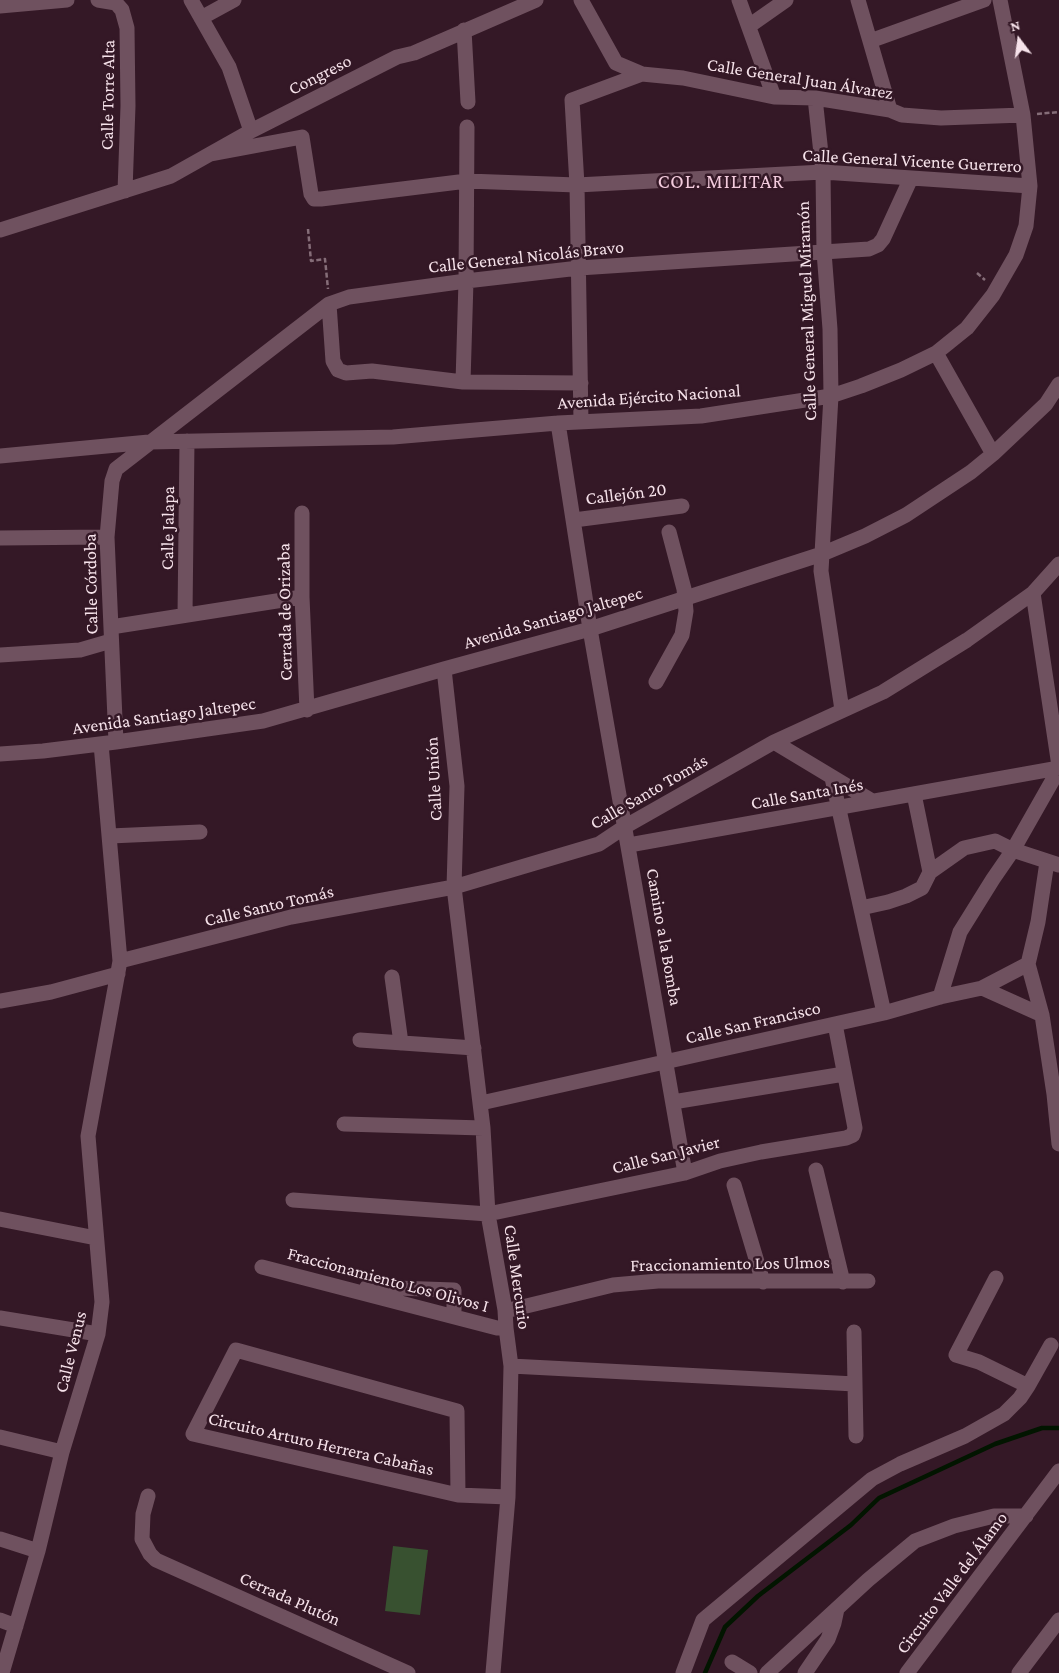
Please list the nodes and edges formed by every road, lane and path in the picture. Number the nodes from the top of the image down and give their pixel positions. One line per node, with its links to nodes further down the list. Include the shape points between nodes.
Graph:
1 (67, 0): 12 (street)
2 (98, 0): 32 (street, Calle Torre Alta, via 116,3 122,10 127,28)
3 (191, 0): 13 (street)
4 (234, 0): 13 (street)
5 (581, 0): 17 (street, Calle General Juan Álvarez, via 616,63)
6 (740, 0): 14 (street)
7 (786, 0): 14 (street)
8 (858, 0): 16 (street)
9 (984, 0): 16 (street)
10 (1000, 0): 23 (street, Avenida Ejército Nacional)
11 (527, 2): 15 (street, Congreso)
12 (0, 6)
13 (201, 18): 25 (street, via 229,67)
14 (749, 26): 18 (street)
15 (464, 30): 20 (street); 25 (street, Congreso, via 414,53 397,57)
16 (870, 41): 21 (street)
17 (642, 74): 18 (street, Calle General Juan Álvarez, via 684,78); 30 (street, via 572,100)
18 (774, 97): 19 (street, Calle General Juan Álvarez)
19 (815, 98): 21 (street, Calle General Juan Álvarez); 27 (street, Calle General Miguel Miramón)
20 (468, 102)
21 (890, 110): 23 (street, Calle General Juan Álvarez, via 902,115 941,118)
22 (1059, 112): 23 (path)
23 (1023, 115): 31 (street, Avenida Ejército Nacional)
24 (467, 127): 29 (street)
25 (251, 131): 26 (street, Congreso)
26 (211, 154): 29 (street, Calle General Vicente Guerrero, via 302,137 314,199); 32 (street, Congreso, via 171,176)
27 (823, 172): 28 (street, Calle General Vicente Guerrero); 30 (street, Calle General Vicente Guerrero); 35 (street, Calle General Miguel Miramón)
28 (911, 178): 31 (street, Calle General Vicente Guerrero); 35 (street, Calle General Nicolás Bravo, via 878,245 869,249)
29 (467, 181): 30 (street, Calle General Vicente Guerrero); 37 (street)
30 (577, 185): 36 (street)
31 (1030, 186): 39 (street, Avenida Ejército Nacional, via 1026,226 1016,255 993,295 967,328)
32 (125, 191): 34 (street, Congreso)
33 (308, 229): 38 (path, via 311,261 325,259)
34 (0, 230)
35 (824, 252): 36 (street, Calle General Nicolás Bravo); 43 (street, Calle General Miguel Miramón)
36 (578, 268): 37 (street, Calle General Nicolás Bravo); 41 (street)
37 (466, 281): 38 (street, Calle General Nicolás Bravo, via 348,297); 40 (street)
38 (329, 304): 40 (street, via 333,362 338,370); 47 (street, Calle General Nicolás Bravo)
39 (936, 352): 43 (street, Avenida Ejército Nacional); 48 (street)
40 (462, 382): 41 (street)
41 (581, 383): 44 (street)
42 (1059, 384): 48 (street, Avenida Santiago Jaltepec, via 1046,404)
43 (832, 396): 44 (street, Avenida Ejército Nacional, via 701,416); 56 (street, Calle General Miguel Miramón)
44 (581, 422): 45 (street, Avenida Ejército Nacional)
45 (558, 423): 46 (street, Avenida Ejército Nacional, via 393,437); 52 (street, Camino a la Bomba)
46 (187, 441): 47 (street, Avenida Ejército Nacional); 61 (street, Calle Jalapa)
47 (149, 442): 49 (street, Avenida Ejército Nacional); 54 (street, Calle Córdoba, via 116,469 112,480)
48 (993, 454): 56 (street, Avenida Santiago Jaltepec, via 906,515)
49 (0, 456)
50 (682, 506): 52 (street, Callejón 20)
51 (302, 513): 59 (street, Cerrada de Orizaba)
52 (574, 520): 62 (street, Camino a la Bomba)
53 (669, 532): 60 (street)
54 (107, 537): 55 (street); 63 (street, Calle Córdoba)
55 (0, 538)
56 (822, 554): 60 (street, Avenida Santiago Jaltepec); 68 (street, Calle General Miguel Miramón, via 821,571)
57 (1059, 564): 58 (street, Calle Santo Tomás)
58 (1033, 593): 68 (street, Calle Santo Tomás, via 967,640 882,692); 72 (street)
59 (302, 597): 61 (street); 67 (street, Cerrada de Orizaba)
60 (685, 599): 62 (street, Avenida Santiago Jaltepec); 66 (street, via 682,635)
61 (185, 615): 63 (street)
62 (590, 630): 65 (street, Avenida Santiago Jaltepec); 77 (street, Camino a la Bomba)
63 (111, 634): 64 (street, via 80,650); 70 (street, Calle Córdoba)
64 (0, 655)
65 (444, 669): 67 (street, Avenida Santiago Jaltepec); 84 (street, Calle Unión, via 457,786)
66 (656, 682)
67 (307, 710): 70 (street, Avenida Santiago Jaltepec, via 263,721)
68 (842, 710): 69 (street, Calle Santo Tomás)
69 (774, 742): 73 (street); 77 (street, Calle Santo Tomás)
70 (109, 743): 71 (street, Avenida Santiago Jaltepec); 79 (street, Calle Córdoba)
71 (0, 754)
72 (1059, 768): 74 (street, Calle Santa Inés); 81 (street)
73 (832, 778): 75 (street); 76 (street)
74 (914, 794): 75 (street, Calle Santa Inés); 83 (street)
75 (872, 801): 76 (street, Calle Santa Inés)
76 (839, 808): 80 (street, Calle Santa Inés); 85 (street)
77 (626, 826): 80 (street, Camino a la Bomba); 84 (street, Calle Santo Tomás, via 599,844)
78 (200, 832): 79 (street)
79 (110, 836): 87 (street, Calle Córdoba)
80 (629, 845): 98 (street, Camino a la Bomba)
81 (1013, 850): 82 (street); 83 (street, via 995,841 964,848); 90 (street, via 960,932)
82 (1053, 864): 86 (street)
83 (930, 872): 85 (street, via 922,888 888,902)
84 (454, 888): 87 (street, Calle Santo Tomás, via 291,917); 97 (street, Calle Mercurio)
85 (861, 908): 92 (street)
86 (1028, 964): 89 (street, Calle San Francisco); 93 (street)
87 (119, 968): 91 (street, Calle Santo Tomás, via 51,992); 112 (street, Calle Venus, via 88,1136)
88 (392, 977): 96 (street)
89 (982, 988): 90 (street, Calle San Francisco); 93 (street)
90 (940, 996): 92 (street, Calle San Francisco)
91 (0, 1001)
92 (884, 1013): 94 (street, Calle San Francisco)
93 (1042, 1015): 100 (street)
94 (835, 1024): 98 (street, Calle San Francisco); 99 (street)
95 (360, 1040): 96 (street)
96 (400, 1043): 97 (street)
97 (474, 1048): 102 (street, Calle Mercurio)
98 (667, 1062): 101 (street, Camino a la Bomba); 102 (street, Calle San Francisco)
99 (844, 1074): 101 (street); 107 (street, Calle San Javier, via 855,1128 853,1135 728,1159)
100 (1057, 1094): 105 (street)
101 (673, 1102): 107 (street, Camino a la Bomba)
102 (481, 1103): 104 (street, Calle Mercurio)
103 (344, 1124): 104 (street)
104 (483, 1128): 110 (street, Calle Mercurio)
105 (1059, 1144)
106 (816, 1170): 117 (street)
107 (686, 1172): 110 (street, Calle San Javier)
108 (734, 1185): 116 (street)
109 (293, 1200): 110 (street, Calle San Javier)
110 (488, 1214): 119 (street, Calle Mercurio)
111 (0, 1219): 112 (street)
112 (96, 1238): 124 (street, Calle Venus, via 102,1302)
113 (262, 1267): 118 (street, Fraccionamiento Los Olivos I)
114 (996, 1278): 128 (street, via 956,1355 979,1362)
115 (868, 1281): 117 (street, Fraccionamiento Los Ulmos)
116 (763, 1282): 117 (street, Fraccionamiento Los Ulmos); 119 (street, Fraccionamiento Los Ulmos, via 658,1281 613,1285)
117 (842, 1282)
118 (336, 1286): 120 (street, Fraccionamiento Los Olivos I); 120 (street, via 454,1290)
119 (505, 1310): 122 (street, Calle Mercurio)
120 (454, 1316): 122 (street, Fraccionamiento Los Olivos I)
121 (0, 1318): 124 (street)
122 (506, 1328): 126 (street, Calle Mercurio)
123 (854, 1332): 127 (street)
124 (98, 1334): 131 (street, Calle Venus)
125 (1051, 1345): 128 (street)
126 (511, 1366): 127 (street); 135 (street, Calle Mercurio)
127 (855, 1384): 129 (street)
128 (1028, 1386): 147 (street, via 1004,1414 965,1436 872,1479 790,1546 703,1620)
129 (856, 1436)
130 (0, 1437): 131 (street)
131 (62, 1452): 138 (street, Calle Venus)
132 (1059, 1471): 136 (street, Circuito Valle del Álamo)
133 (458, 1495): 133 (street, Circuito Arturo Herrera Cabañas, via 457,1411 236,1350 194,1434); 135 (street, Circuito Arturo Herrera Cabañas)
134 (148, 1496): 145 (street, Cerrada Plutón, via 142,1538 156,1560)
135 (508, 1496): 146 (street, Calle Mercurio)
136 (1026, 1516): 139 (street, Circuito Valle del Álamo, via 994,1516 954,1526 915,1541); 151 (street, Circuito Valle del Álamo)
137 (0, 1539): 138 (street)
138 (38, 1551): 142 (street, Calle Venus)
139 (837, 1609): 149 (street, Circuito Valle del Álamo); 150 (street, via 828,1639)
140 (0, 1620): 142 (street)
141 (1059, 1620): 152 (street)
142 (16, 1626): 144 (street, Calle Venus)
143 (732, 1662): 148 (street)
144 (2, 1673)
145 (408, 1673)
146 (493, 1673)
147 (683, 1673)
148 (750, 1673)
149 (767, 1673)
150 (805, 1673)
151 (907, 1673)
152 (1019, 1673)

